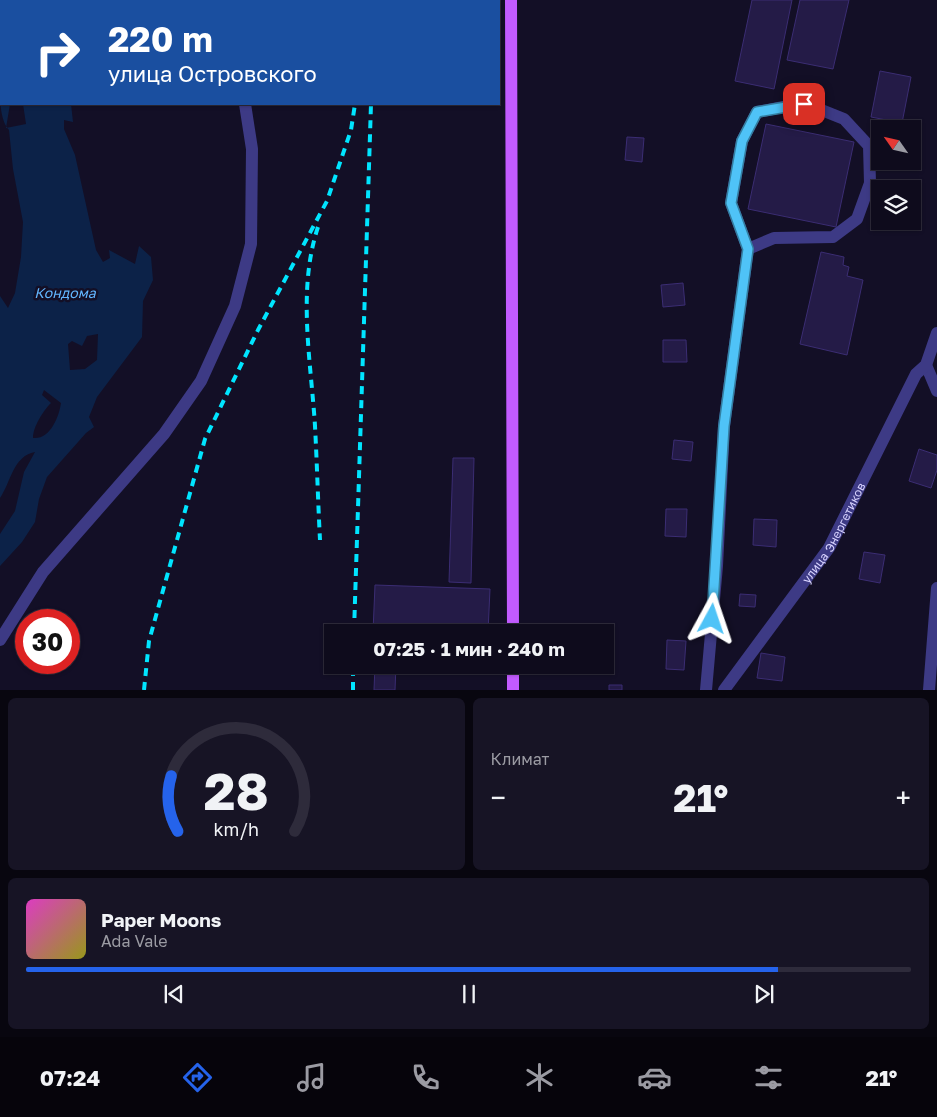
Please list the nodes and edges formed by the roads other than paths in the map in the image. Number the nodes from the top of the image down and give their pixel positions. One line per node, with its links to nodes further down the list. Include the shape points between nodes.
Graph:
1 (511, 0): 8 (main road)
2 (245, 105): 9 (street, via 252,149 251,244 235,306 204,372 164,434 43,572)
3 (748, 249): 3 (street, via 731,203 742,141 757,112 804,104 844,119 868,146 870,183 857,219 833,237 774,238); 12 (street, via 724,426 717,566)
4 (937, 333): 5 (street, улица Энергетиков)
5 (926, 366): 6 (street); 13 (street, улица Энергетиков, via 916,374 829,548)
6 (937, 391)
7 (937, 588): 14 (street)
8 (513, 624)
9 (0, 640)
10 (513, 674): 11 (main road)
11 (513, 690)
12 (706, 690)
13 (724, 690)
14 (929, 690)

